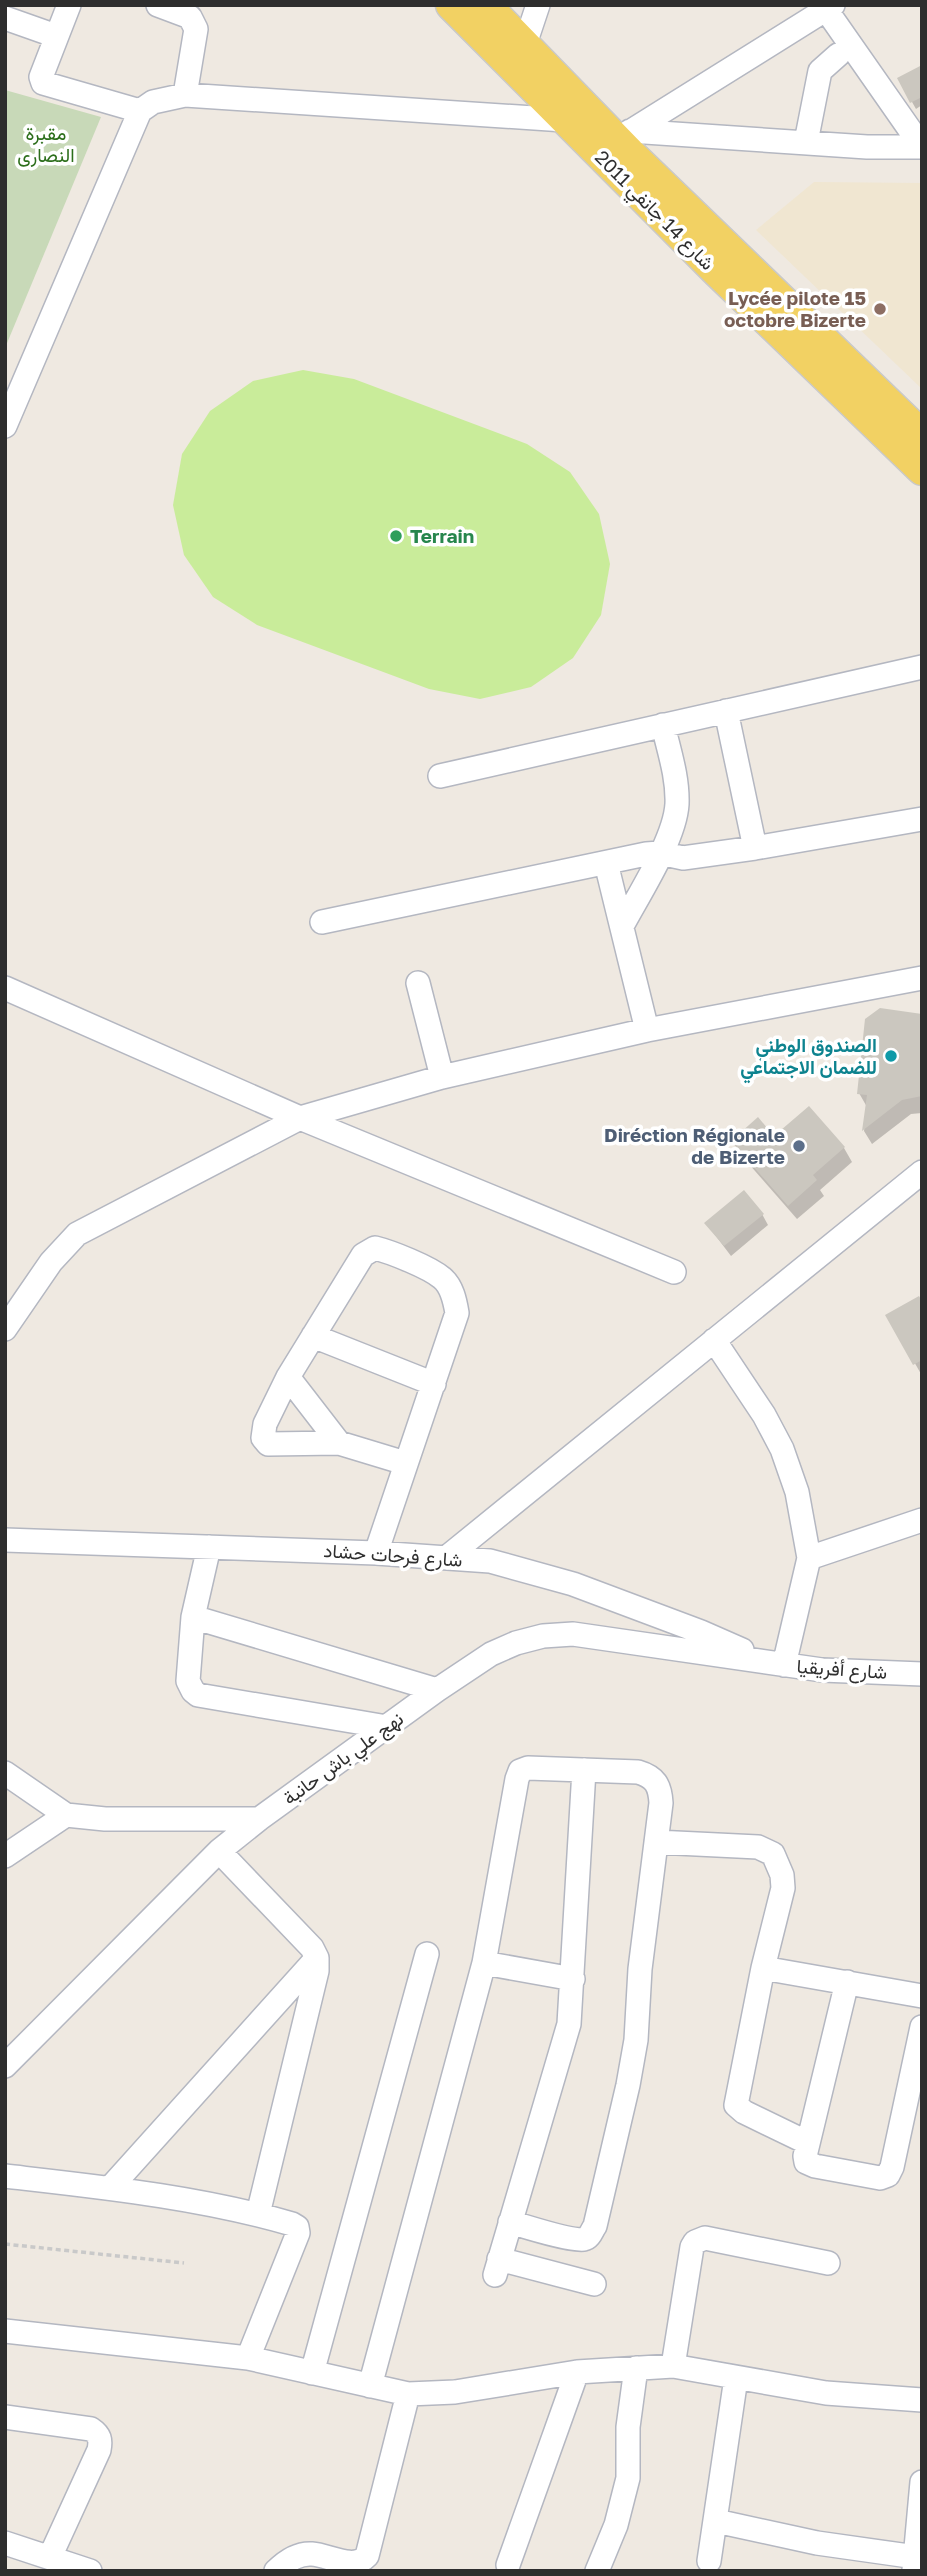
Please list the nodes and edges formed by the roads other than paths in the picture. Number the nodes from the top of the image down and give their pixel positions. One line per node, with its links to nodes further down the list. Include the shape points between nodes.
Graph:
1 (69, 5): 8 (street)
2 (158, 5): 11 (street, via 190,17 197,29)
3 (451, 5): 9 (main road, شارع 14 جانفي 2011)
4 (486, 5): 9 (main road, شارع 14 جانفي 2011)
5 (538, 5): 9 (street)
6 (830, 8): 14 (street); 15 (street, via 922,147)
7 (5, 18): 8 (street)
8 (56, 36): 12 (street, via 41,77 43,83)
9 (516, 53): 13 (main road, شارع 14 جانفي 2011); 14 (main road, شارع 14 جانفي 2011)
10 (838, 55): 15 (street, via 820,71)
11 (185, 95): 12 (street); 13 (street)
12 (140, 111): 16 (street)
13 (564, 120): 14 (main road, شارع 14 جانفي 2011)
14 (615, 141): 15 (street); 17 (main road, شارع 14 جانفي 2011); 18 (main road, شارع 14 جانفي 2011)
15 (806, 142)
16 (5, 426)
17 (922, 435)
18 (922, 470)
19 (922, 667): 20 (street)
20 (726, 711): 21 (street); 24 (street)
21 (663, 724): 22 (street); 25 (street, via 676,777 677,805 673,827)
22 (440, 775)
23 (922, 818): 24 (street)
24 (755, 848): 25 (street, via 683,858)
25 (660, 853): 26 (street); 28 (street)
26 (606, 863): 27 (street); 28 (street)
27 (322, 922)
28 (622, 926): 32 (street)
29 (917, 981): 32 (street)
30 (418, 983): 33 (street)
31 (5, 988): 34 (street)
32 (647, 1030): 33 (street)
33 (442, 1077): 34 (street)
34 (300, 1118): 36 (street); 37 (street, via 77,1234 51,1262)
35 (922, 1172): 39 (street)
36 (674, 1272)
37 (5, 1329)
38 (313, 1336): 40 (street); 41 (street); 41 (street, via 363,1255 375,1248 390,1251 442,1278 454,1296 457,1313)
39 (714, 1340): 48 (street); 49 (street, via 782,1449 797,1492)
40 (288, 1377): 42 (street); 42 (street, via 263,1438 268,1444)
41 (434, 1384): 43 (street)
42 (339, 1443): 43 (street)
43 (405, 1463): 47 (street)
44 (922, 1520): 49 (street)
45 (5, 1540): 46 (street, شارع فرحات حشاد)
46 (209, 1547): 47 (street, شارع فرحات حشاد); 50 (street)
47 (376, 1553): 48 (street, شارع فرحات حشاد)
48 (446, 1558): 51 (street, شارع فرحات حشاد, via 490,1561 573,1584)
49 (808, 1558): 51 (street)
50 (193, 1617): 53 (street); 54 (street, via 188,1681 198,1695)
51 (773, 1663): 52 (street, شارع أفريقيا); 53 (street, نهج علي باش حانبة, via 608,1637 542,1636 491,1654)
52 (922, 1674)
53 (436, 1690): 54 (street, نهج علي باش حانبة)
54 (387, 1727): 58 (street, نهج علي باش حانبة)
55 (584, 1770): 59 (street, via 638,1772 656,1780 661,1803); 64 (street, via 520,1771); 66 (street)
56 (5, 1773): 57 (street)
57 (66, 1815): 58 (street); 61 (street)
58 (259, 1819): 60 (street, نهج علي باش حانبة)
59 (656, 1842): 65 (street, via 758,1847 773,1854 783,1888); 75 (street, via 636,2040 595,2225 584,2239 573,2239)
60 (219, 1851): 63 (street); 70 (street, نهج علي باش حانبة)
61 (5, 1856)
62 (428, 1954): 82 (street)
63 (317, 1958): 73 (street); 74 (street)
64 (484, 1963): 66 (street); 85 (street)
65 (763, 1968): 67 (street); 71 (street, via 736,2105)
66 (573, 1979): 75 (street, via 566,2036)
67 (846, 1982): 68 (street); 71 (street)
68 (922, 1996)
69 (922, 2027): 71 (street, via 888,2175 880,2178 815,2166 806,2162)
70 (5, 2066)
71 (808, 2143)
72 (5, 2176): 73 (street)
73 (110, 2188): 74 (street)
74 (257, 2214): 79 (street, via 292,2224 298,2234)
75 (510, 2222): 77 (street, via 497,2267)
76 (828, 2263): 80 (street, via 699,2239 692,2247)
77 (594, 2284)
78 (5, 2331): 79 (street)
79 (248, 2358): 82 (street)
80 (673, 2366): 81 (street); 84 (street)
81 (636, 2368): 83 (street); 98 (street, via 628,2427 628,2478)
82 (312, 2372): 85 (street)
83 (576, 2372): 86 (street, via 454,2392); 95 (street)
84 (736, 2378): 87 (street, via 826,2393); 90 (street)
85 (370, 2386): 86 (street)
86 (408, 2394): 97 (street, via 367,2556 355,2563 310,2554 297,2556)
87 (922, 2400)
88 (5, 2417): 92 (street, via 91,2429 101,2441)
89 (922, 2482): 94 (street)
90 (716, 2521): 93 (street); 94 (street)
91 (5, 2543): 92 (street)
92 (50, 2557): 96 (street)
93 (709, 2561)
94 (915, 2564)
95 (508, 2565)
96 (90, 2571)
97 (276, 2571)
98 (597, 2571)

